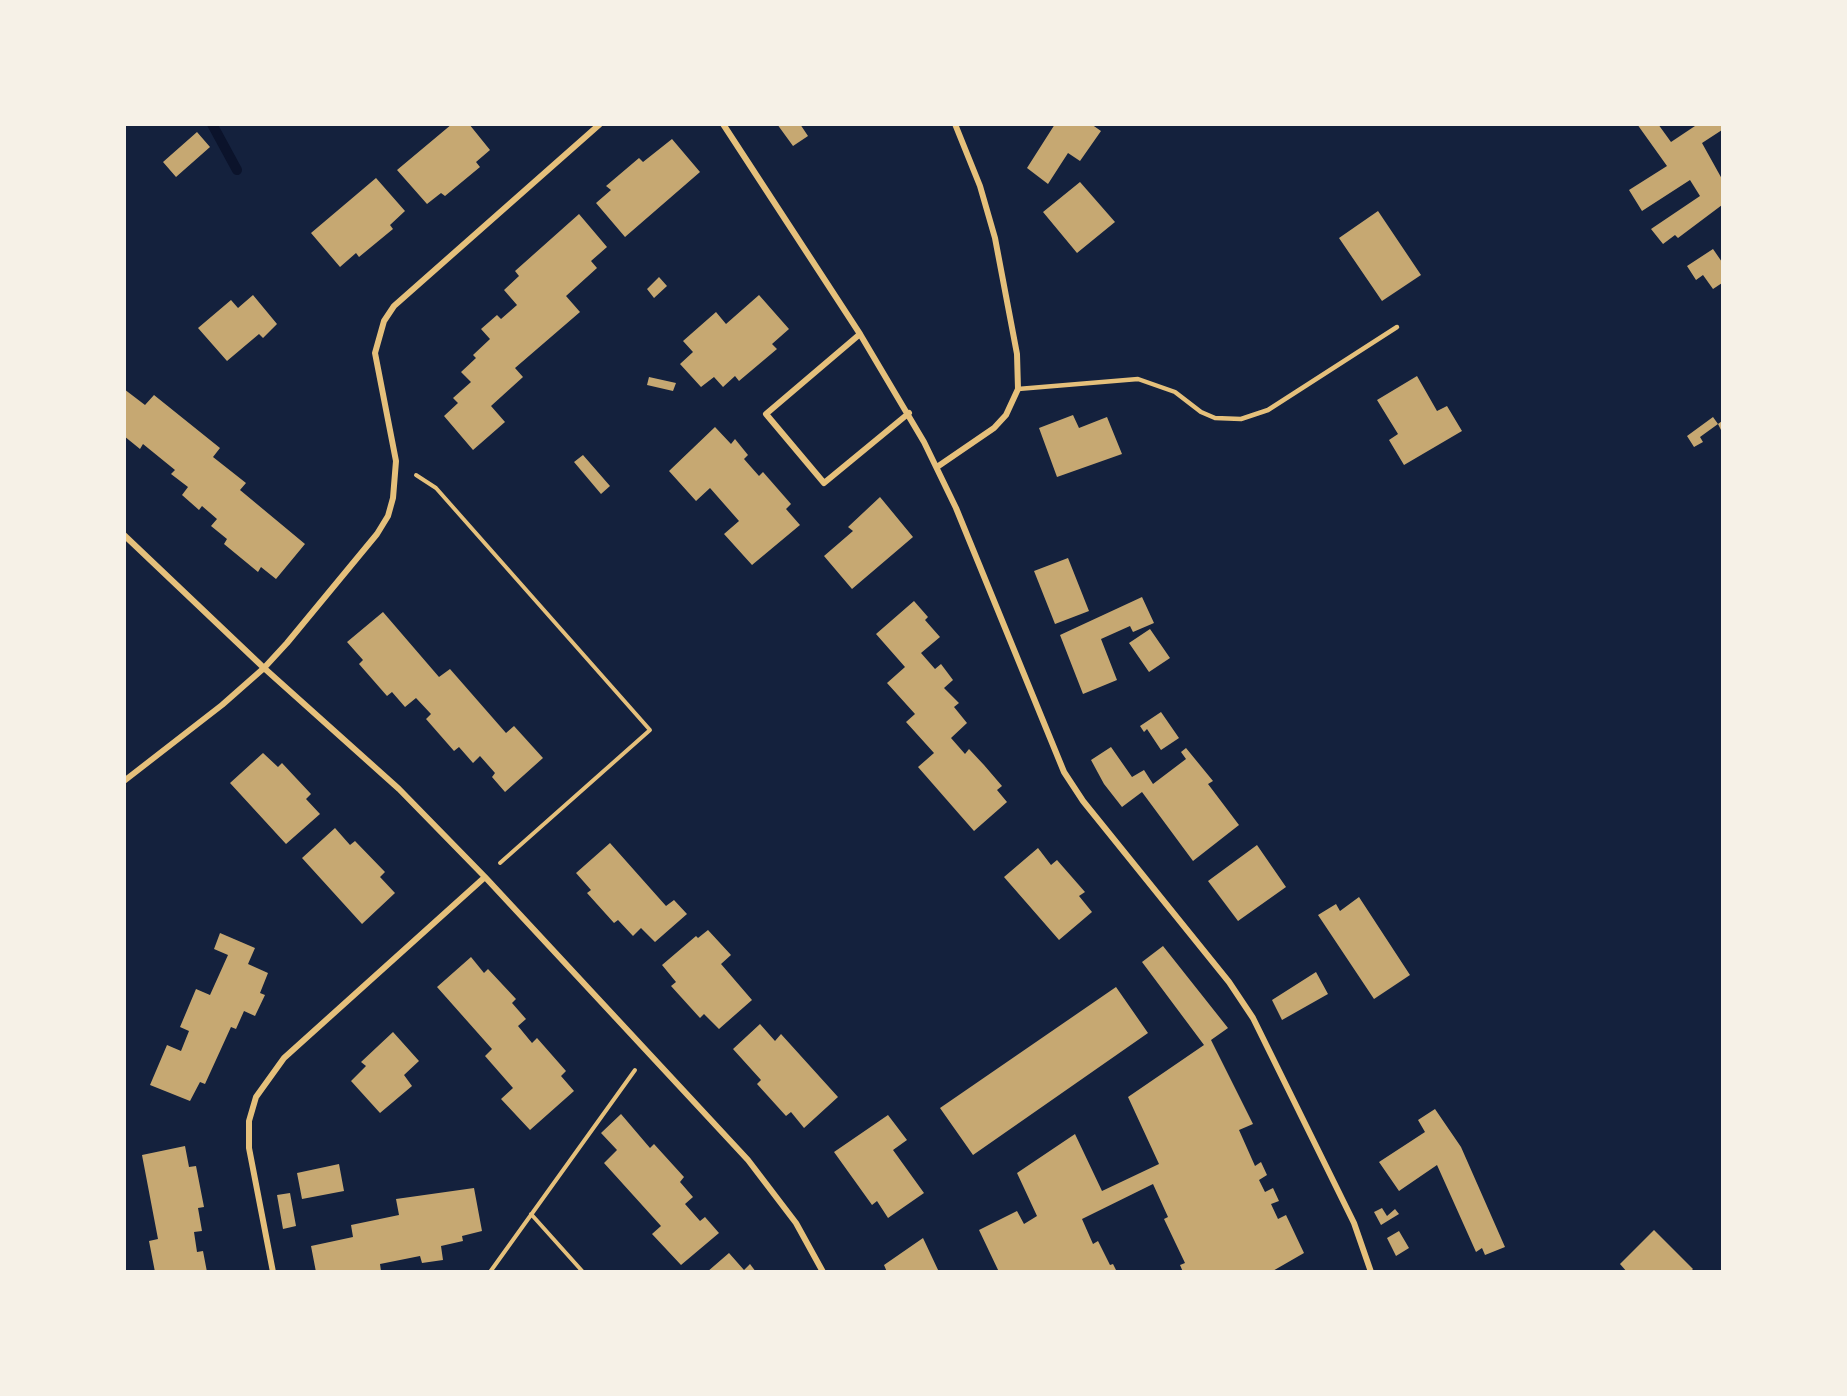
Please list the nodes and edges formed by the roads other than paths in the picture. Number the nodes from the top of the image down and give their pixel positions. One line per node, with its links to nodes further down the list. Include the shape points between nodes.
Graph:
1 (600, 124): 10 (street, via 407,293 384,321 375,366 396,461 393,498 387,516 377,534)
2 (723, 124): 5 (street)
3 (955, 124): 6 (street, via 993,228 1017,354)
4 (1396, 327): 6 (lane, via 1268,410 1241,419 1215,418 1174,392 1138,379)
5 (860, 334): 7 (street); 7 (street, via 765,414 824,483)
6 (1018, 388): 8 (street, via 1006,415 994,428)
7 (909, 413): 8 (street)
8 (937, 467): 15 (street, via 1064,772 1253,1018 1354,1223)
9 (124, 535): 10 (street)
10 (264, 668): 11 (street); 12 (street, via 399,789)
11 (124, 781)
12 (485, 877): 13 (street, via 284,1058 256,1097 249,1121 249,1148); 14 (street, via 771,1188)
13 (273, 1272)
14 (824, 1272)
15 (1371, 1272)

